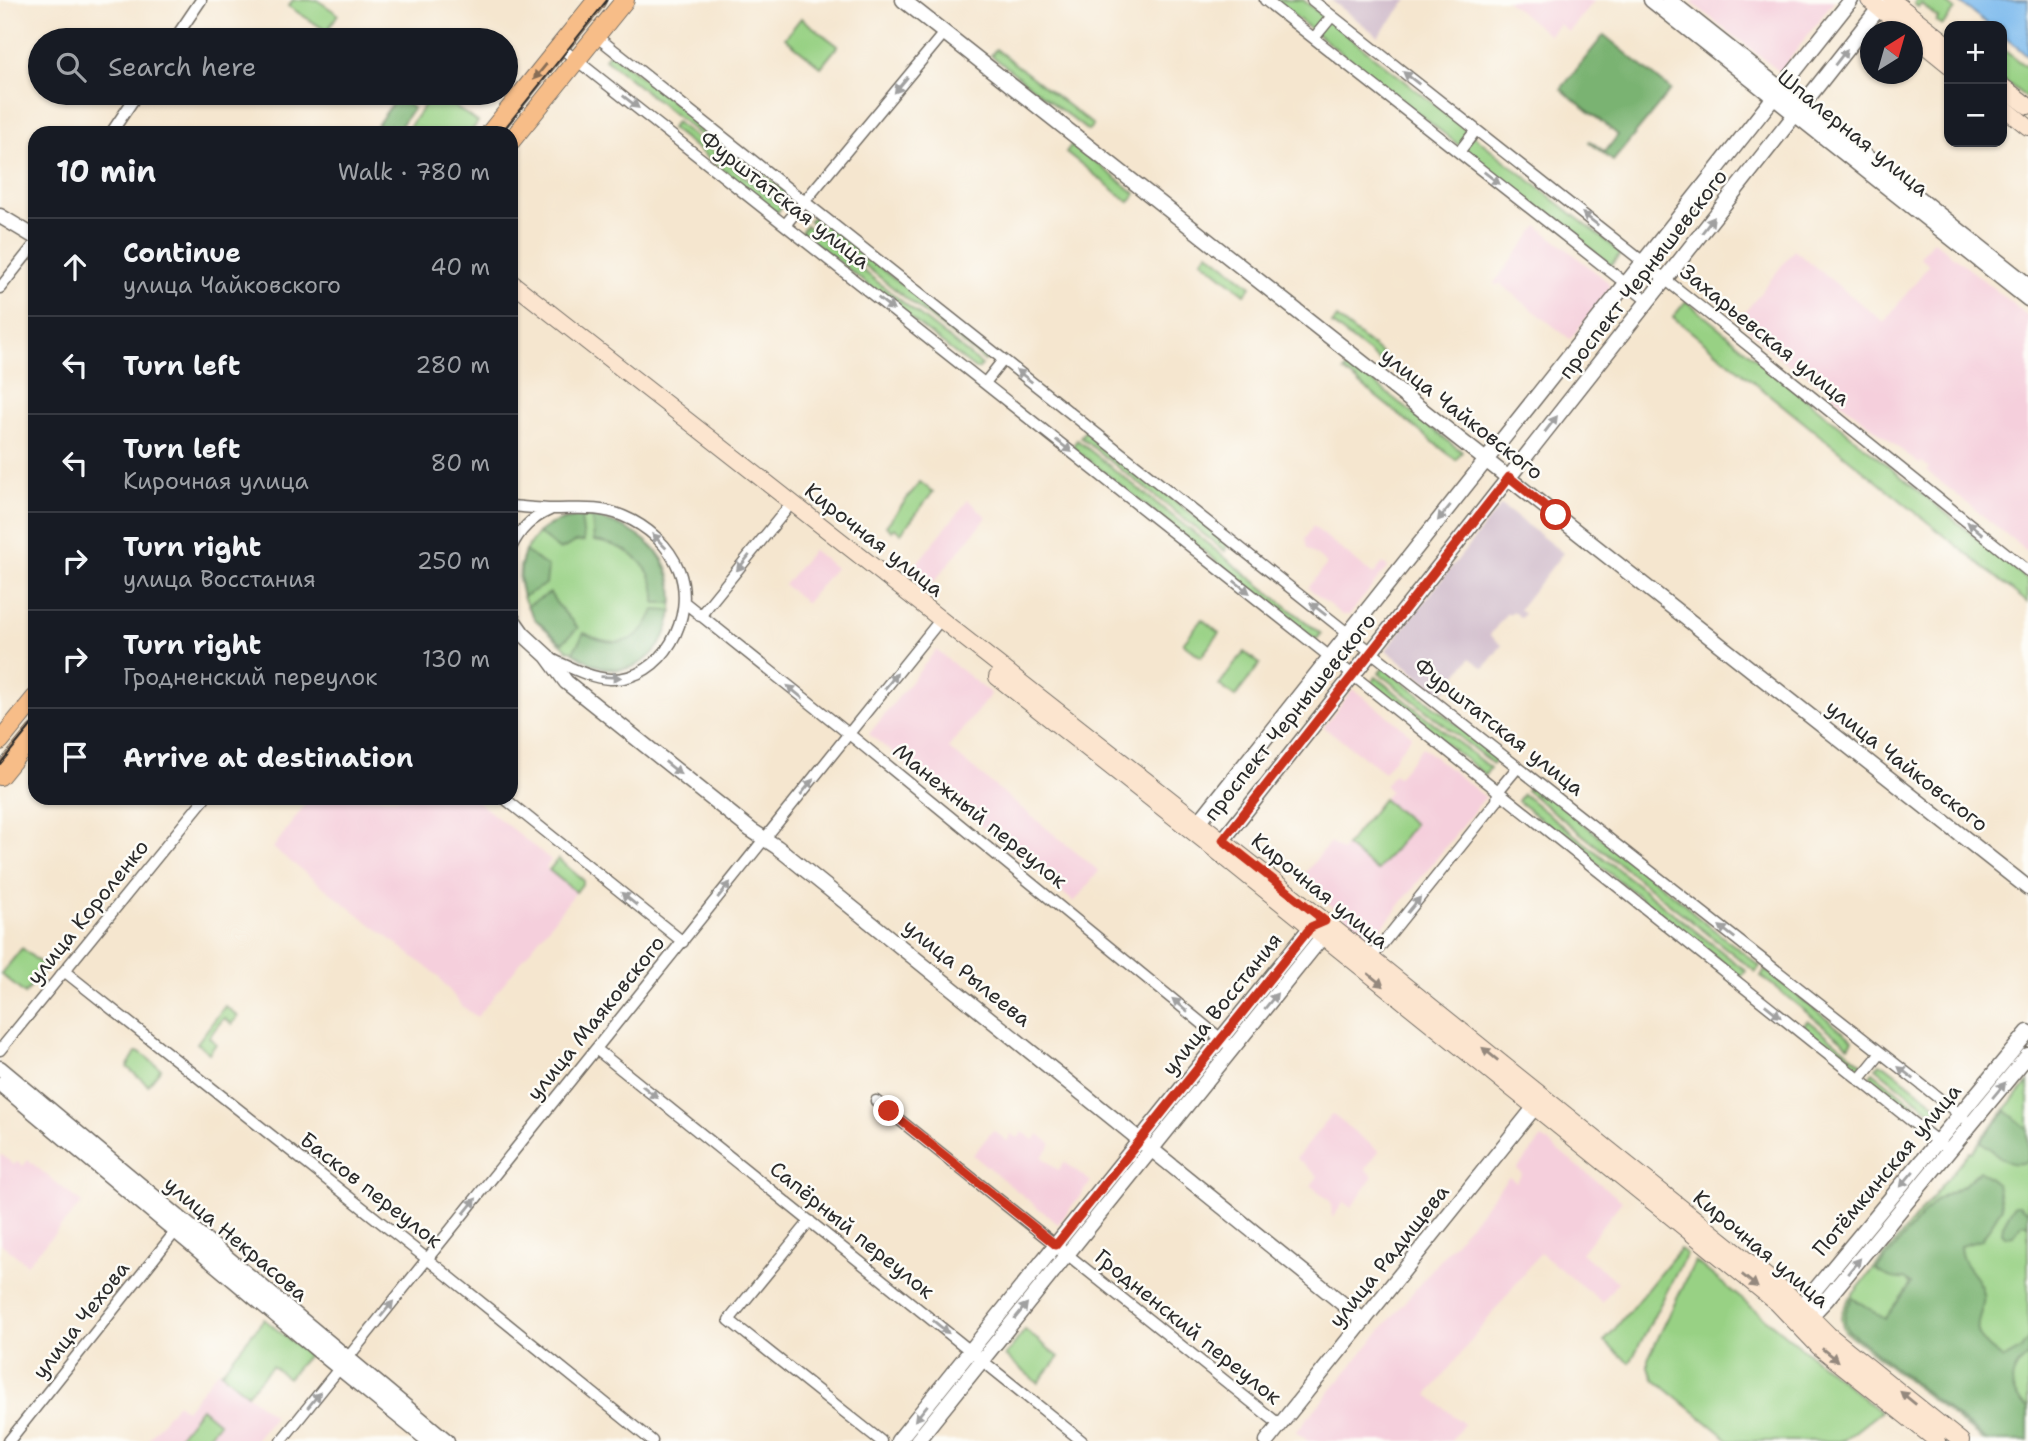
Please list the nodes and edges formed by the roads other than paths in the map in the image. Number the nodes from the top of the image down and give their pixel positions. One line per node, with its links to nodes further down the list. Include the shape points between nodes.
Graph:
1 (201, 0): 13 (street)
2 (597, 0): 19 (main road)
3 (625, 0): 15 (main road)
4 (903, 0): 14 (street, улица Чайковского)
5 (1265, 0): 16 (street)
6 (1312, 0): 11 (street, Захарьевская улица)
7 (1651, 0): 23 (street, Шпалерная улица)
8 (1669, 0): 23 (street, Шпалерная улица)
9 (1851, 0): 23 (street, проспект Чернышевского)
10 (1880, 2): 12 (main road); 18 (main road); 28 (street, проспект Чернышевского, one-way to 10)
11 (1332, 16): 16 (street); 33 (street, Захарьевская улица, one-way to 11)
12 (1898, 21)
13 (182, 28)
14 (944, 33): 36 (street, one-way to 36); 52 (street, улица Чайковского)
15 (596, 36): 20 (main road); 36 (street, Фурштатская улица)
16 (1314, 38): 35 (street)
17 (1923, 43): 21 (main road)
18 (1944, 43)
19 (560, 47): 20 (street, Фурштатская улица); 24 (main road, one-way to 24)
20 (577, 60): 34 (main road); 38 (street, Фурштатская улица, one-way to 38)
21 (1944, 61)
22 (2007, 90): 27 (main road)
23 (1777, 93): 28 (street, Шпалерная улица); 41 (street, проспект Чернышевского)
24 (518, 99)
25 (130, 105): 30 (street)
26 (513, 105): 31 (main road, one-way to 31)
27 (2028, 106)
28 (1799, 110): 42 (street, проспект Чернышевского, one-way to 28); 44 (street, Шпалерная улица); 48 (street, Шпалерная улица)
29 (2007, 110): 32 (main road)
30 (116, 126)
31 (497, 126)
32 (2028, 127)
33 (1476, 130): 35 (street); 41 (street, Захарьевская улица, one-way to 33)
34 (518, 132)
35 (1459, 152): 43 (street, one-way to 43)
36 (804, 202): 38 (street); 50 (street, Фурштатская улица)
37 (0, 215): 39 (street)
38 (785, 225): 51 (street, Фурштатская улица, one-way to 51)
39 (28, 233)
40 (28, 253): 45 (street)
41 (1643, 262): 42 (street, Захарьевская улица); 43 (street, проспект Чернышевского)
42 (1666, 279): 49 (street, проспект Чернышевского); 58 (street, Захарьевская улица, one-way to 42)
43 (1626, 284): 49 (street); 52 (street, проспект Чернышевского)
44 (2028, 285)
45 (0, 288)
46 (518, 288): 61 (main road, Кирочная улица)
47 (518, 298): 56 (main road, Кирочная улица)
48 (2028, 299)
49 (1648, 301): 53 (street, проспект Чернышевского, one-way to 49)
50 (1003, 359): 51 (street); 63 (street, Фурштатская улица, one-way to 50)
51 (985, 383): 66 (street, Фурштатская улица, one-way to 66)
52 (1486, 460): 53 (street, улица Чайковского); 63 (street, проспект Чернышевского, one-way to 63)
53 (1509, 477): 64 (street, проспект Чернышевского); 81 (street, улица Чайковского)
54 (518, 506): 55 (street)
55 (553, 509): 57 (street, via 536,516); 59 (street, one-way to 55, via 672,555 650,531 608,510)
56 (786, 510): 60 (street, one-way to 60); 61 (main road, Кирочная улица)
57 (518, 536)
58 (2028, 571)
59 (684, 602): 60 (street, Манежный переулок); 65 (street, one-way to 59, via 594,676 610,679 636,674 668,648)
60 (700, 616): 69 (street, Манежный переулок, one-way to 60)
61 (937, 623): 69 (street, улица Маяковского, one-way to 61); 77 (main road, Кирочная улица); 79 (main road, Кирочная улица)
62 (518, 627): 65 (street, улица Рылеева)
63 (1348, 633): 64 (street, Фурштатская улица); 66 (street, проспект Чернышевского)
64 (1370, 651): 67 (street, проспект Чернышевского); 72 (street, Фурштатская улица)
65 (547, 656): 78 (street, улица Рылеева, one-way to 78, via 566,682)
66 (1330, 657): 67 (street, Фурштатская улица); 77 (street, проспект Чернышевского)
67 (1352, 674): 74 (street, Фурштатская улица); 80 (street, проспект Чернышевского)
68 (28, 707): 70 (main road)
69 (849, 734): 78 (street, улица Маяковского, one-way to 69); 87 (street, Манежный переулок, one-way to 69)
70 (0, 741)
71 (28, 742): 73 (main road)
72 (1518, 767): 74 (street); 90 (street, Фурштатская улица, one-way to 72)
73 (0, 776)
74 (1498, 791): 84 (street, one-way to 74, via 1497,801); 93 (street, Фурштатская улица, one-way to 93)
75 (199, 805): 85 (street, улица Короленко)
76 (513, 805): 83 (street, one-way to 76)
77 (1199, 822): 79 (street, проспект Чернышевского); 80 (main road, Кирочная улица)
78 (765, 839): 83 (street, улица Маяковского, one-way to 78); 98 (street, улица Рылеева)
79 (1203, 840): 80 (street, проспект Чернышевского); 82 (main road, Кирочная улица)
80 (1223, 840): 82 (main road, Кирочная улица)
81 (2028, 888)
82 (1319, 928): 84 (main road, Кирочная улица); 87 (street, улица Восстания); 96 (main road, Кирочная улица, one-way to 96)
83 (683, 942): 88 (street, улица Маяковского)
84 (1371, 958): 96 (main road, Кирочная улица, one-way to 84)
85 (64, 971): 89 (street, улица Короленко); 103 (street, Басков переулок)
86 (2028, 1032): 97 (street, Потёмкинская улица)
87 (1227, 1043): 98 (street, улица Восстания)
88 (596, 1049): 100 (street, Сапёрный переулок, one-way to 100); 103 (street, улица Маяковского, one-way to 88)
89 (0, 1050)
90 (1881, 1053): 93 (street); 97 (street, Фурштатская улица, one-way to 90)
91 (2028, 1055): 97 (street, Потёмкинская улица, one-way to 91)
92 (0, 1068): 101 (street, улица Некрасова)
93 (1859, 1080): 99 (street, Фурштатская улица)
94 (0, 1084): 101 (street, улица Некрасова)
95 (876, 1101): 102 (street, Гродненский переулок)
96 (1539, 1102): 104 (main road, Кирочная улица, via 1777,1303); 105 (street, улица Радищева)
97 (1966, 1119): 99 (street, Потёмкинская улица)
98 (1145, 1144): 102 (street, улица Восстания); 105 (street, улица Рылеева)
99 (1943, 1146): 104 (street, Потёмкинская улица)
100 (810, 1221): 106 (street, Сапёрный переулок, one-way to 106); 114 (street, via 729,1320)
101 (179, 1227): 107 (street, улица Некрасова); 109 (street, улица Чехова)
102 (1061, 1249): 106 (street, улица Восстания); 108 (street, Гродненский переулок)
103 (428, 1259): 107 (street, улица Маяковского, one-way to 103); 113 (street, Басков переулок)
104 (1803, 1316): 119 (main road, Кирочная улица, one-way to 119, via 1819,1347); 120 (main road, Кирочная улица, one-way to 104)
105 (1364, 1321): 108 (street, улица Радищева)
106 (976, 1356): 115 (street, улица Восстания, one-way to 115); 116 (street, улица Восстания); 117 (street, Сапёрный переулок)
107 (343, 1364): 110 (street, улица Маяковского, one-way to 107); 111 (street, улица Некрасова); 112 (street, улица Некрасова)
108 (1280, 1425): 118 (street, улица Радищева)
109 (9, 1441)
110 (281, 1441)
111 (429, 1441)
112 (447, 1441)
113 (652, 1441)
114 (881, 1441)
115 (898, 1441)
116 (917, 1441)
117 (1082, 1441)
118 (1267, 1441)
119 (1937, 1441)
120 (1961, 1441)

